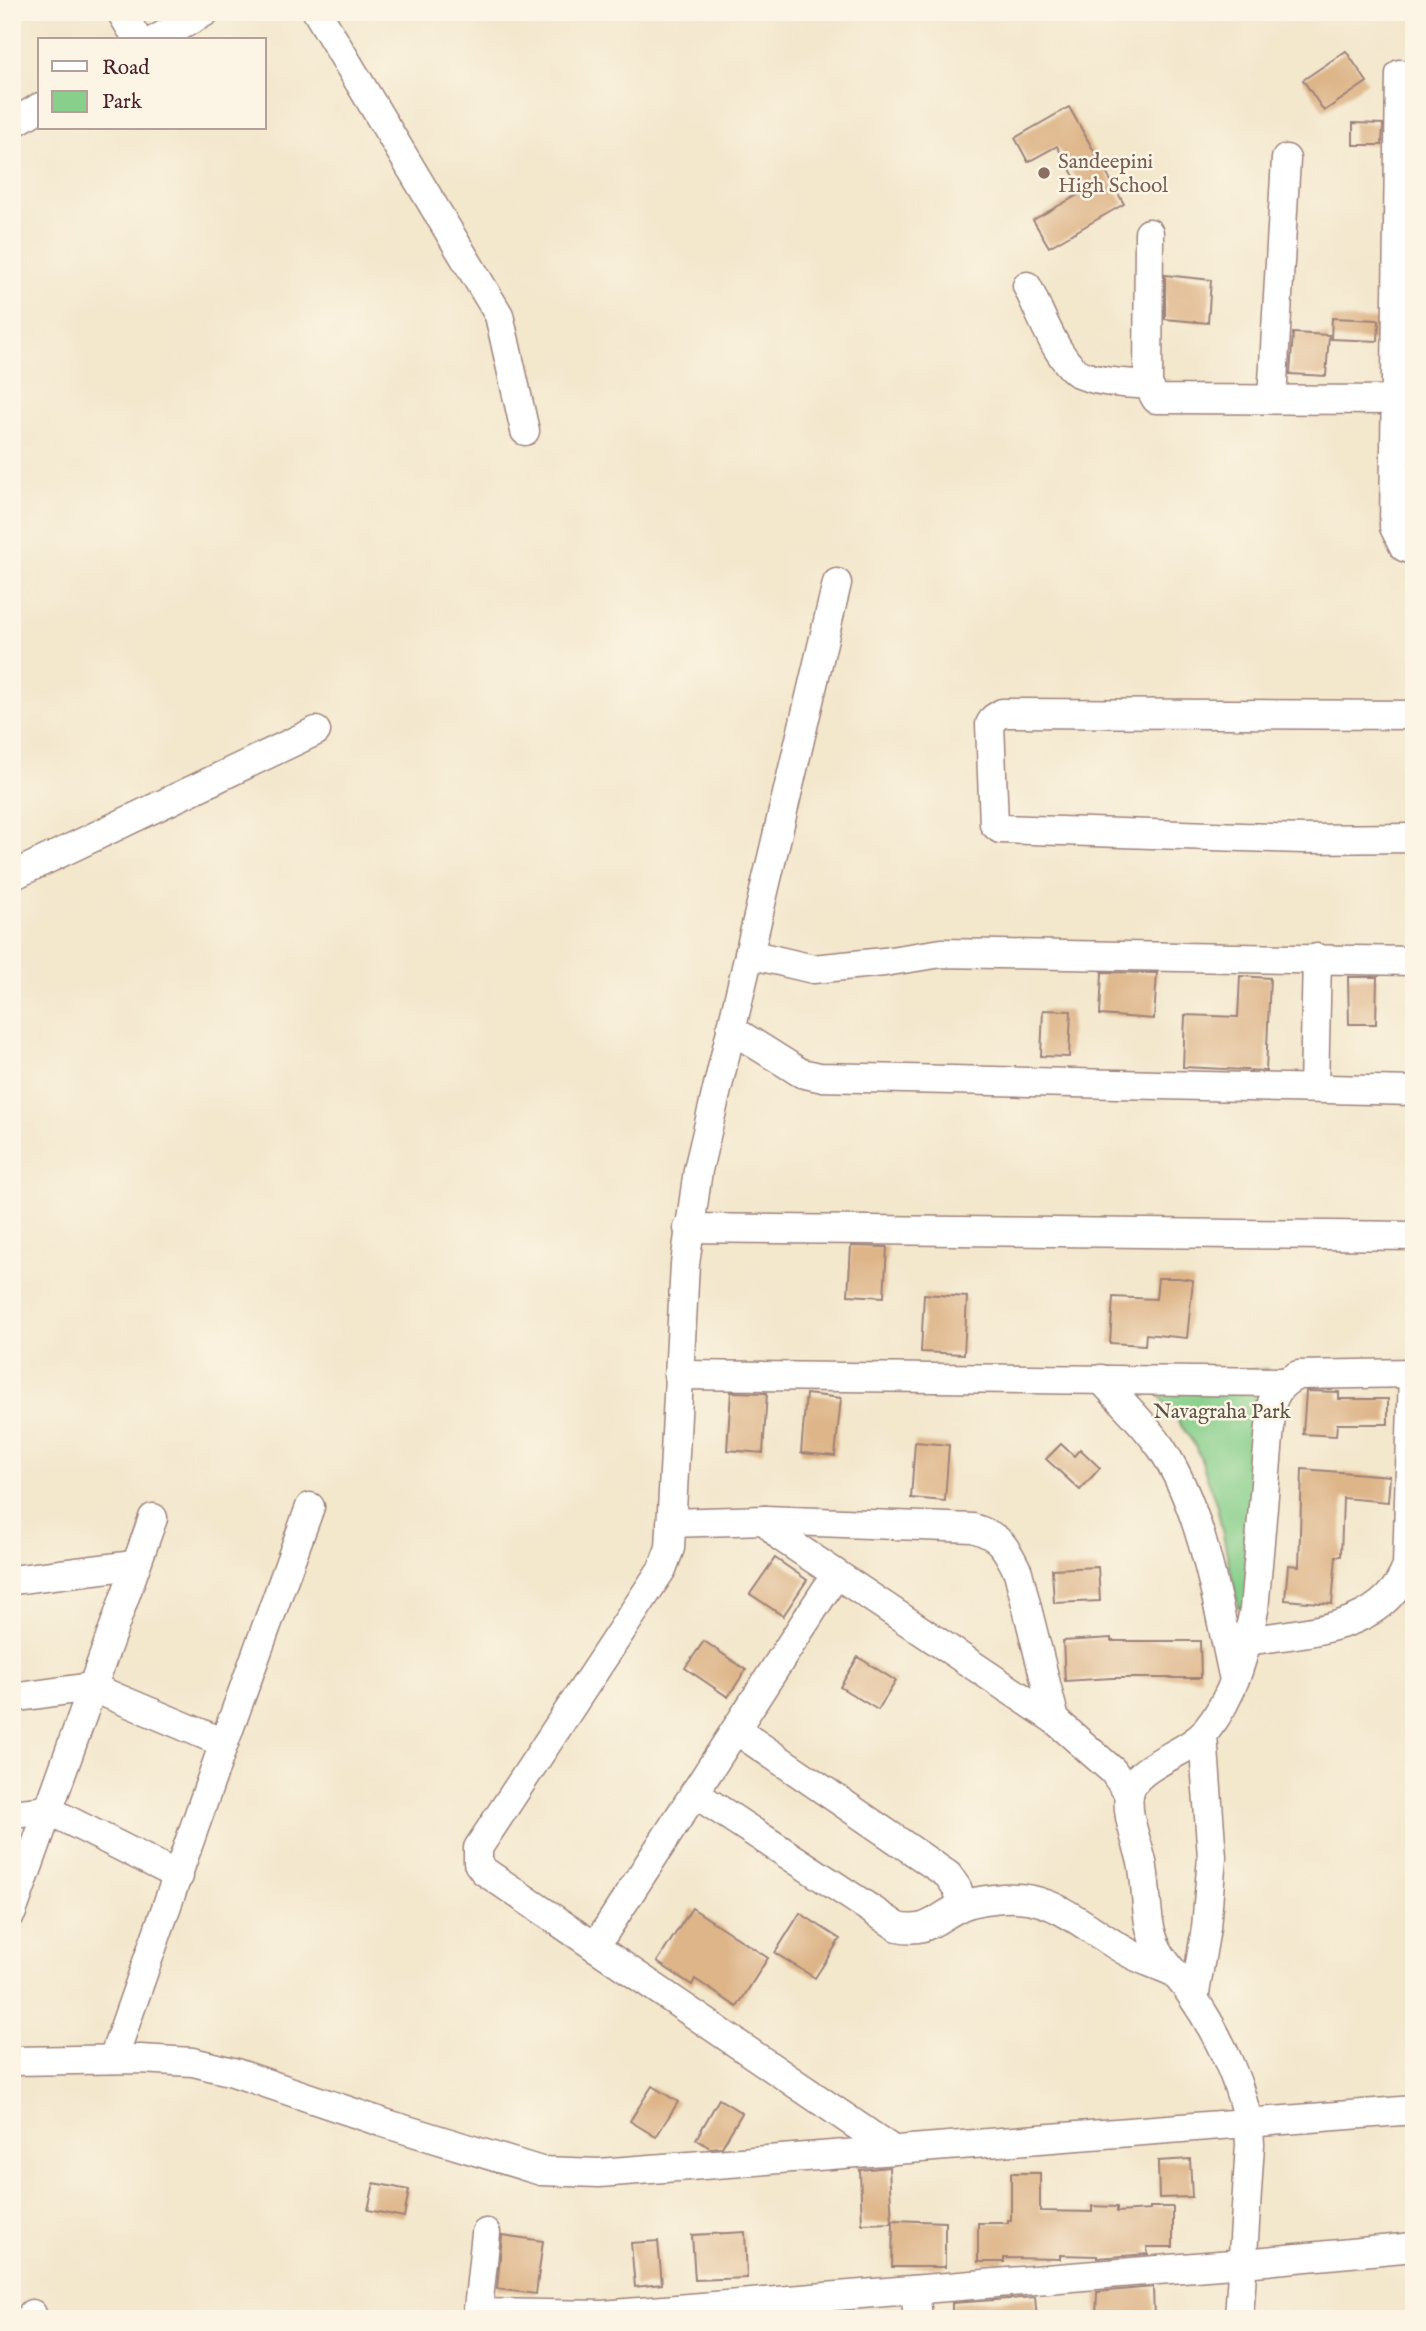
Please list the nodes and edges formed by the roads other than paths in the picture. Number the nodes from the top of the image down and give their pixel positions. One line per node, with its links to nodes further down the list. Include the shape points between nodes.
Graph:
1 (121, 12): 4 (street)
2 (205, 12): 5 (street)
3 (317, 12): 15 (street, via 499,315)
4 (137, 38)
5 (159, 38)
6 (1400, 74): 14 (street)
7 (38, 108): 8 (street)
8 (12, 124)
9 (1286, 159): 13 (street)
10 (1149, 233): 12 (street)
11 (1027, 286): 12 (street, via 1063,358 1078,373)
12 (1148, 385): 13 (street, via 1156,399)
13 (1272, 399): 14 (street)
14 (1404, 400): 16 (street, via 1394,527 1404,547)
15 (525, 431)
16 (1414, 551)
17 (838, 583): 22 (street)
18 (1414, 715): 20 (street, via 1002,713 990,724 994,824 1000,829)
19 (316, 731): 21 (street)
20 (1414, 838)
21 (12, 876)
22 (749, 954): 23 (street, via 813,969 942,953); 25 (street)
23 (1317, 958): 24 (street); 26 (street)
24 (1414, 961)
25 (732, 1029): 26 (street, via 801,1073 819,1077); 28 (street)
26 (1314, 1088): 27 (street)
27 (1414, 1091)
28 (688, 1228): 29 (street); 31 (street)
29 (1414, 1236)
30 (1413, 1373): 33 (street, via 1298,1376); 41 (street, via 1407,1566 1401,1584 1371,1612 1348,1622)
31 (678, 1376): 32 (street); 37 (street)
32 (1101, 1379): 33 (street); 42 (street, via 1161,1448 1186,1496 1212,1578)
33 (1284, 1382): 41 (street, via 1272,1403)
34 (310, 1507): 48 (street)
35 (153, 1518): 38 (street)
36 (765, 1520): 37 (street); 39 (street, via 781,1537); 45 (street, via 973,1528 998,1538 1018,1572)
37 (671, 1523): 56 (street, via 670,1548 662,1569 478,1849 478,1863 484,1871)
38 (134, 1565): 40 (street); 43 (street)
39 (836, 1574): 45 (street); 46 (street)
40 (12, 1580)
41 (1248, 1641): 42 (street)
42 (1234, 1683): 47 (street)
43 (91, 1688): 44 (street); 48 (street); 51 (street)
44 (12, 1698)
45 (1055, 1720): 50 (street, via 1113,1770)
46 (736, 1730): 49 (street); 54 (street, via 948,1875)
47 (1203, 1735): 50 (street, via 1144,1773); 58 (street, via 1212,1857)
48 (224, 1743): 53 (street)
49 (695, 1793): 54 (street, via 898,1927 918,1929); 56 (street)
50 (1129, 1794): 57 (street, via 1150,1929)
51 (48, 1810): 52 (street); 53 (street); 55 (street)
52 (12, 1814)
53 (179, 1876): 59 (street)
54 (963, 1905): 57 (street, via 1003,1898 1054,1906 1130,1954)
55 (12, 1912)
56 (595, 1947): 63 (street)
57 (1171, 1971): 58 (street)
58 (1194, 1999): 62 (street, via 1225,2055)
59 (113, 2059): 60 (street); 63 (street, via 194,2062 233,2072 541,2171 599,2173)
60 (12, 2061)
61 (1414, 2110): 62 (street)
62 (1249, 2124): 63 (street); 66 (street)
63 (893, 2150)
64 (486, 2233): 68 (street)
65 (1414, 2247): 66 (street)
66 (1244, 2263): 67 (street); 71 (street)
67 (915, 2290): 69 (street); 70 (street)
68 (477, 2316): 69 (street)
69 (603, 2317)
70 (918, 2319)
71 (1239, 2319)

